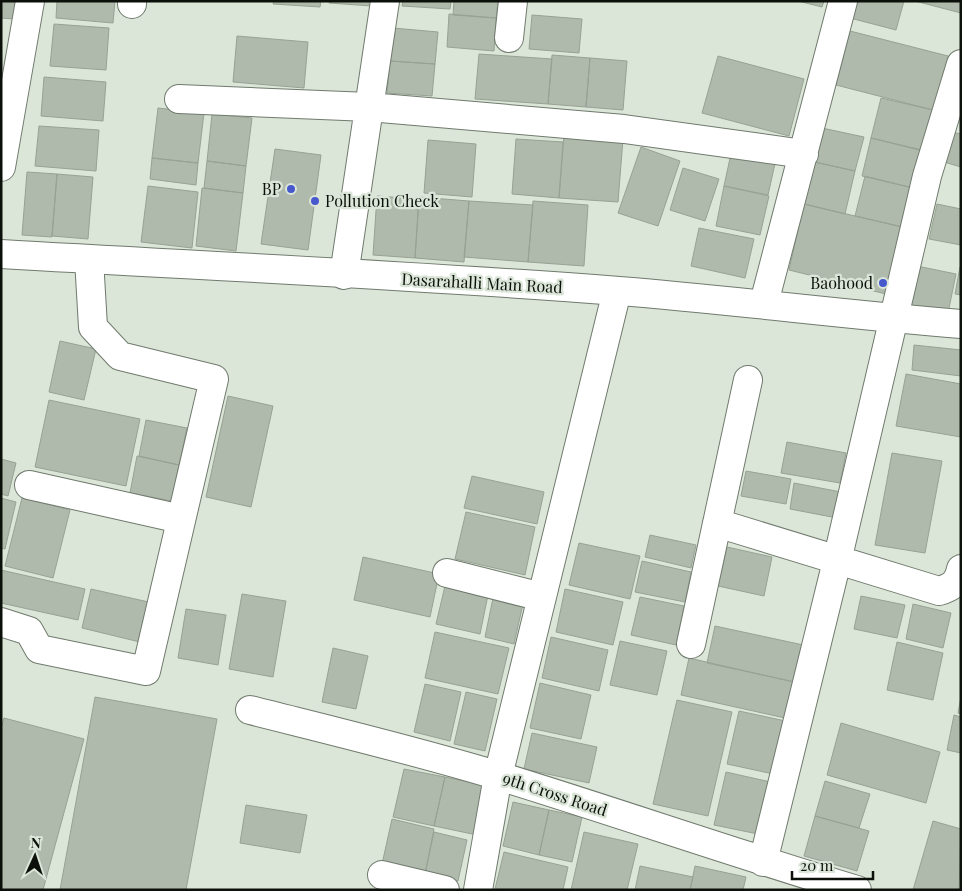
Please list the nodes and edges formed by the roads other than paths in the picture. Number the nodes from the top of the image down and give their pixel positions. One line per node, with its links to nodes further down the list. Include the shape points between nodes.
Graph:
1 (30, 1): 10 (street)
2 (385, 1): 8 (street)
3 (513, 1): 5 (street)
4 (843, 1): 9 (street)
5 (509, 38)
6 (961, 64): 16 (street, via 927,176)
7 (179, 99): 8 (street)
8 (369, 107): 9 (street, via 642,131); 13 (street)
9 (804, 154): 15 (street)
10 (1, 167)
11 (1, 254): 12 (street, Dasarahalli Main Road)
12 (89, 259): 13 (street, Dasarahalli Main Road); 20 (street, via 92,327 120,356 214,379)
13 (344, 275): 14 (street, Dasarahalli Main Road)
14 (617, 291): 15 (street, Dasarahalli Main Road); 25 (street)
15 (764, 303): 16 (street, Dasarahalli Main Road)
16 (893, 319): 17 (street, Dasarahalli Main Road); 22 (street)
17 (961, 324)
18 (748, 380): 21 (street)
19 (29, 485): 20 (street)
20 (181, 519): 26 (street, via 146,671 39,649 29,631)
21 (717, 523): 22 (street); 27 (street)
22 (837, 561): 23 (street, via 939,591 952,588); 30 (street)
23 (961, 569)
24 (448, 573): 25 (street)
25 (542, 597): 29 (street)
26 (1, 622)
27 (691, 644)
28 (250, 710): 29 (street, 9th Cross Road)
29 (498, 776): 30 (street, 9th Cross Road); 33 (street)
30 (763, 862): 34 (street, 9th Cross Road)
31 (382, 876): 32 (street)
32 (444, 890)
33 (478, 890)
34 (857, 890)

